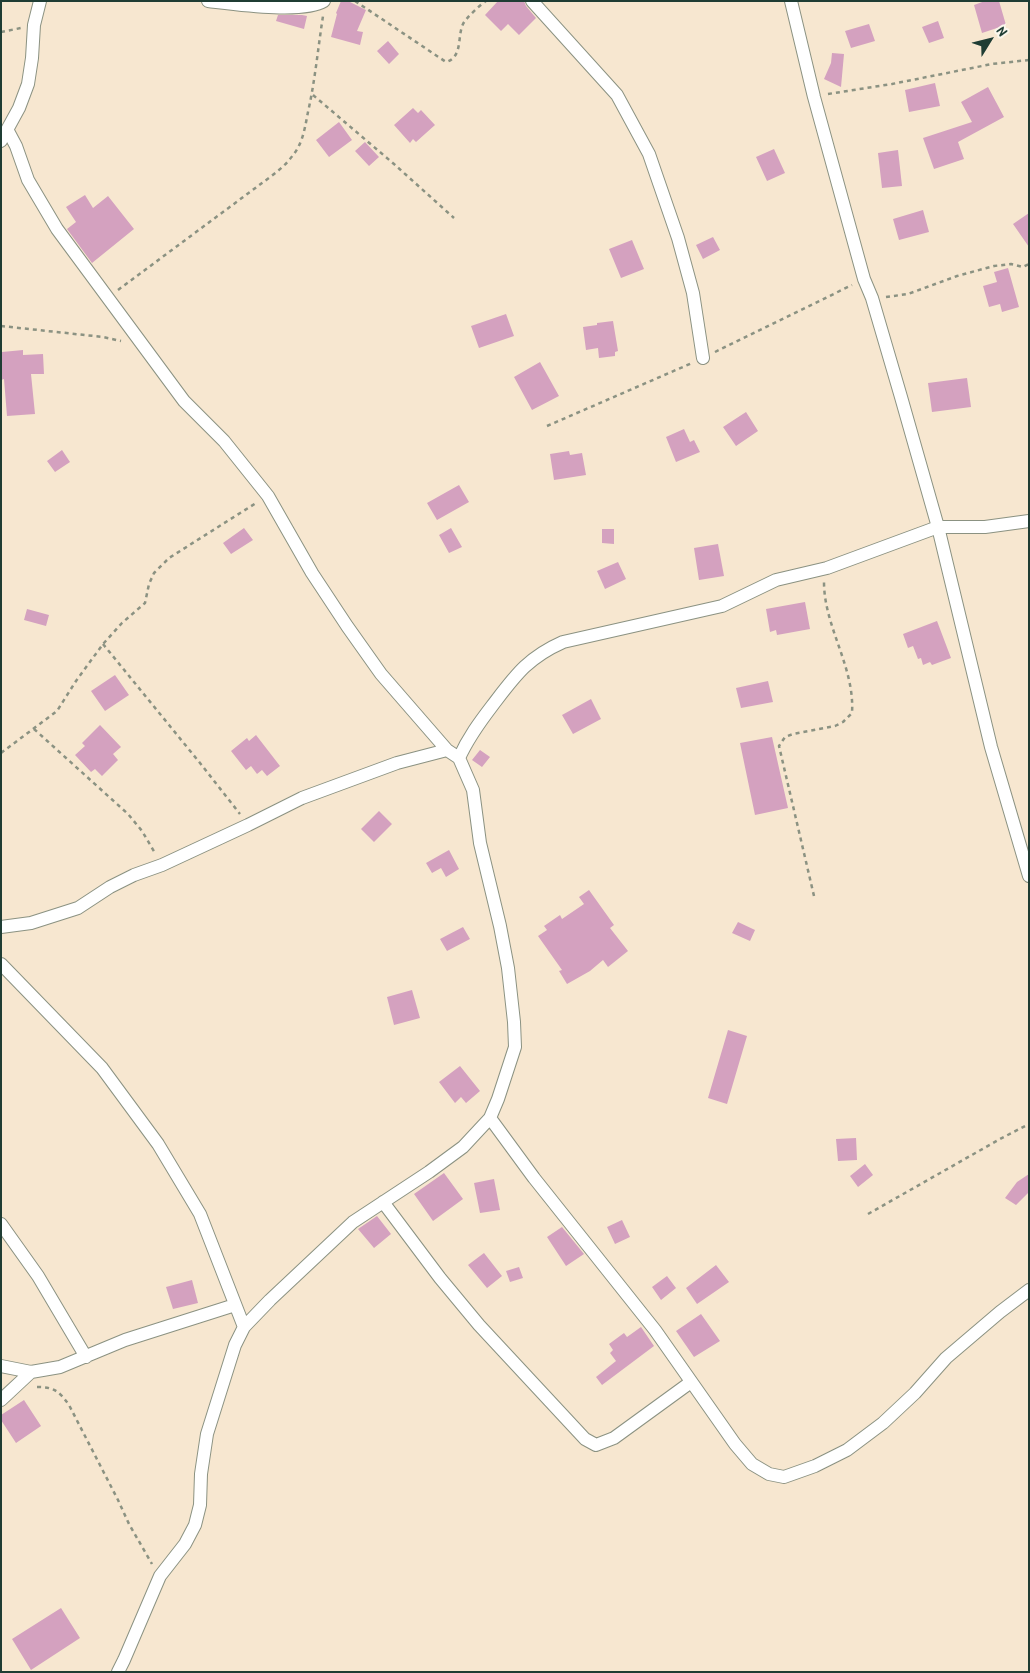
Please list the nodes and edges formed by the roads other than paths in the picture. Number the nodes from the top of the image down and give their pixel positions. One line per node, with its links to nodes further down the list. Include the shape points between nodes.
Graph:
1 (40, 1): 6 (street, via 34,25 28,84 20,108)
2 (208, 1): 4 (street, via 300,7)
3 (532, 1): 7 (street, via 617,95 650,154 693,293)
4 (323, 2)
5 (792, 2): 9 (street, via 814,97 864,279)
6 (4, 136): 10 (street, via 16,146 28,180 57,229 184,401 224,441 268,496 347,626 382,674)
7 (703, 358)
8 (1029, 522): 9 (street, via 985,527)
9 (938, 527): 11 (street, via 828,568 776,580 722,606 563,642 547,649 510,682 477,724); 12 (street, via 991,747)
10 (447, 750): 11 (street); 13 (street, via 397,763 302,798 248,826 134,875 68,912 31,923)
11 (459, 758): 15 (street, via 473,790 480,843 500,926 514,1022 515,1047)
12 (1029, 876)
13 (1, 927)
14 (1, 964): 19 (street, via 102,1068 158,1144 200,1214)
15 (490, 1118): 16 (street, via 463,1147); 24 (street, via 655,1330)
16 (383, 1202): 20 (street, via 335,1238); 24 (street, via 479,1324 585,1440 596,1445 614,1438)
17 (1, 1224): 21 (street, via 38,1276)
18 (1029, 1290): 24 (street, via 946,1358 876,1428 847,1450 815,1466 784,1476 769,1474 752,1464)
19 (235, 1305): 20 (street); 21 (street, via 125,1340)
20 (244, 1327): 26 (street, via 235,1345 207,1434 195,1525 185,1544 160,1576)
21 (86, 1358): 23 (street)
22 (1, 1366): 23 (street)
23 (32, 1372): 25 (street)
24 (691, 1382)
25 (1, 1400)
26 (118, 1672)

